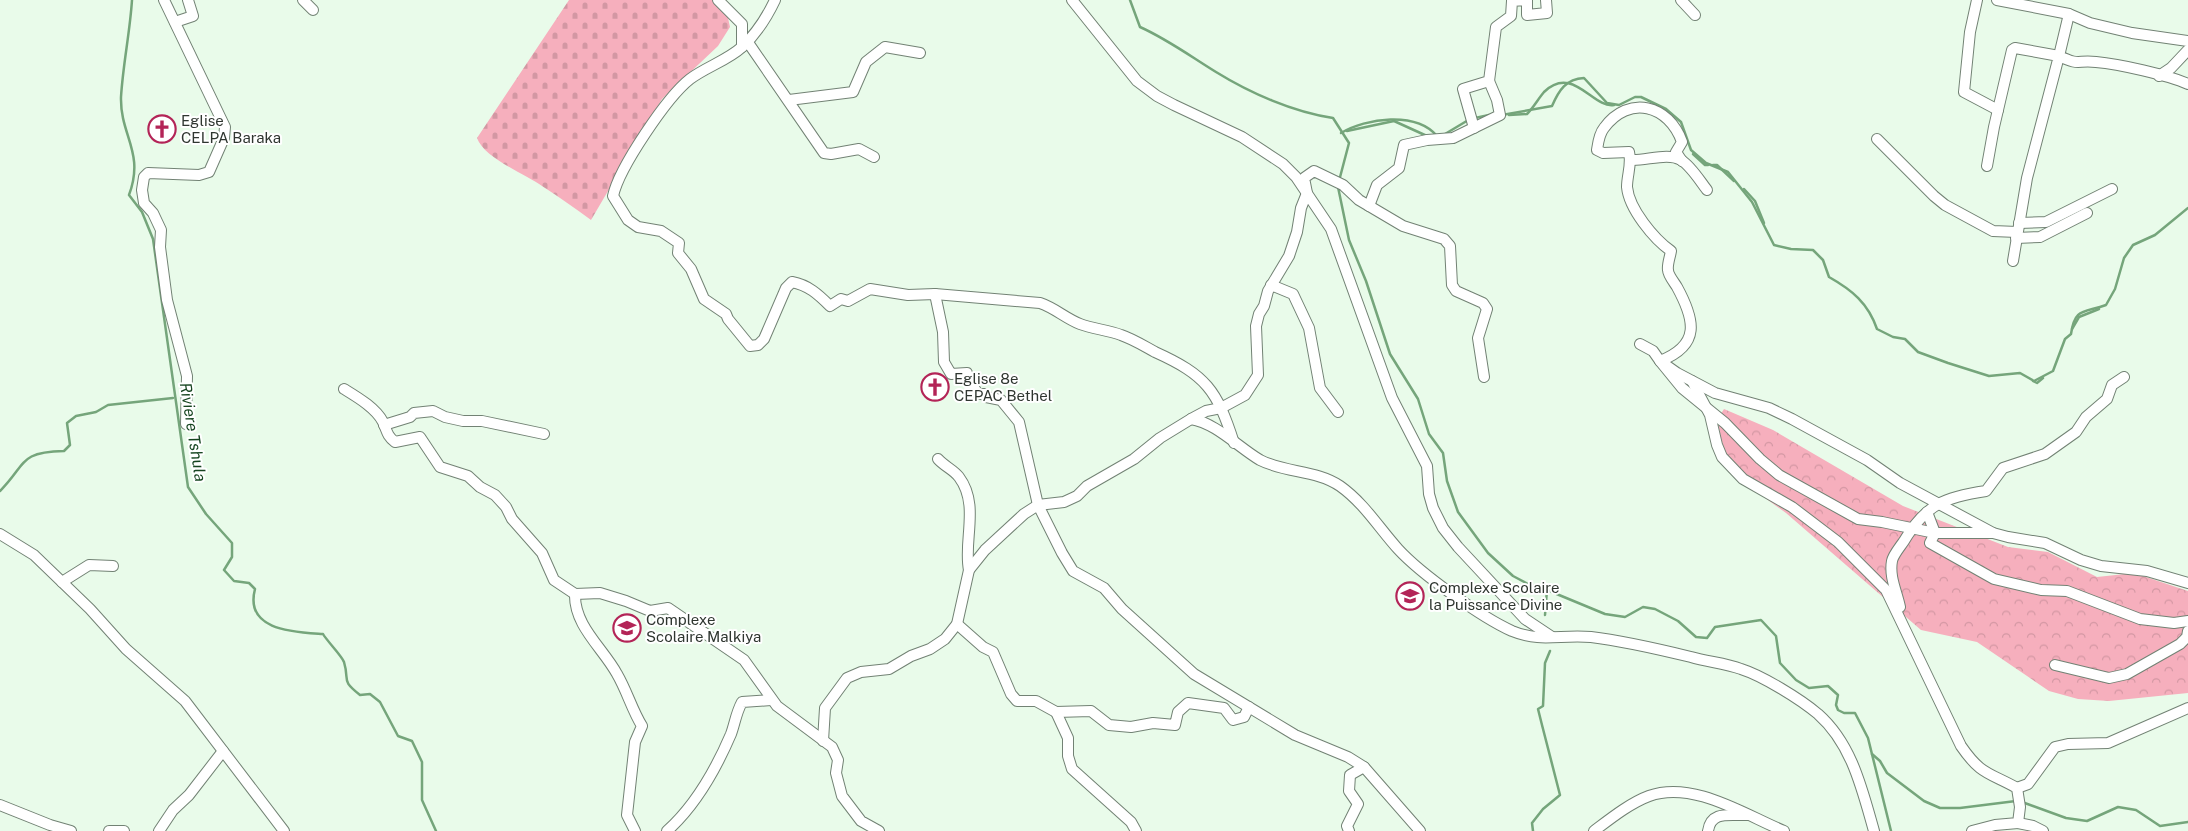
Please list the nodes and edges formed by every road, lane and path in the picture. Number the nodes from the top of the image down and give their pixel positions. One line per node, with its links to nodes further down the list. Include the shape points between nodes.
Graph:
1 (164, 0): 15 (street)
2 (188, 0): 15 (street, via 193,16)
3 (302, 0): 12 (street)
4 (718, 0): 17 (street, via 742,24)
5 (775, 0): 17 (street, via 759,28)
6 (1072, 0): 34 (street, via 1137,80 1157,96 1263,150 1296,177)
7 (1512, 0): 8 (street, via 1527,0 1526,15 1547,13); 22 (street, via 1511,16 1496,27)
8 (1546, 0)
9 (1681, 0): 14 (street)
10 (1977, 0): 25 (street, via 1964,92)
11 (1997, 0): 13 (street)
12 (313, 10)
13 (2069, 14): 16 (street, via 2090,23 2132,33); 20 (street)
14 (1695, 15)
15 (175, 22): 51 (street, via 225,127 224,138 209,172 199,175 148,173 142,190 144,203 161,230 167,300 187,376)
16 (2188, 41)
17 (744, 44): 24 (street); 40 (street, via 690,79 634,152 615,186 613,196 628,220 646,230 661,231 679,243 678,253 691,269 704,299 726,314 750,346 758,345 764,339 786,288 792,282 816,292 830,306 870,289 908,295)
18 (2188, 50): 21 (street)
19 (920, 53): 24 (street, via 885,47 866,62 853,92)
20 (2059, 56): 21 (street, via 2074,63 2097,62); 25 (street, via 2012,50); 37 (street, via 2027,178)
21 (2159, 76): 23 (street)
22 (1490, 81): 26 (street, via 1500,115); 26 (street, via 1463,89)
23 (2188, 84)
24 (789, 100): 28 (street, via 824,153 859,149)
25 (1998, 110): 31 (street)
26 (1474, 128): 35 (street, via 1453,138 1404,145 1399,168 1377,185)
27 (1878, 139): 37 (street, via 1945,204 1993,231)
28 (874, 157)
29 (1631, 160): 30 (street, via 1672,157); 30 (street, via 1629,152 1603,153 1597,150 1601,133 1618,114 1631,108 1647,107 1672,123 1682,142 1676,152); 42 (street, via 1627,176 1630,201 1656,241 1671,251 1668,271 1688,308 1692,328 1678,353)
30 (1682, 160): 33 (street)
31 (1987, 166)
32 (2112, 189): 37 (street, via 2046,222)
33 (1708, 190)
34 (1307, 193): 35 (street, via 1304,178 1314,171 1339,182); 39 (street, via 1300,208 1289,256); 72 (street, via 1331,229 1392,398 1427,466 1429,494 1443,528 1525,619)
35 (1369, 206): 43 (street, via 1403,226 1444,238 1450,246 1452,285 1456,291 1483,302 1486,309 1478,338)
36 (2087, 213): 37 (street, via 2040,237)
37 (2017, 231): 38 (street)
38 (2013, 261)
39 (1271, 285): 48 (street, via 1256,326 1258,375 1245,395); 49 (street, via 1293,294 1309,328 1320,388)
40 (934, 294): 48 (street, via 1024,301 1055,308 1067,318 1121,335 1188,368 1202,378); 57 (street, via 943,332 944,362 951,374 966,373 978,394 1001,400 1019,422)
41 (1640, 344): 42 (street, via 1653,351)
42 (1660, 361): 45 (street); 47 (street, via 1682,388)
43 (1484, 377)
44 (2124, 377): 56 (street, via 2112,384 2107,399 2086,417 2076,432 2045,454 2003,468 1986,491 1955,496)
45 (1692, 381): 47 (street); 56 (street, via 1715,393 1768,408)
46 (344, 389): 52 (street, via 362,400)
47 (1704, 404): 59 (street, via 1760,459 1786,479 1858,520); 69 (street, via 1722,457 1743,479 1792,507 1858,560 1886,590)
48 (1221, 408): 50 (street); 54 (street)
49 (1338, 412)
50 (1191, 419): 54 (street, via 1204,421); 57 (street, via 1134,459 1087,486 1077,496 1064,502)
51 (186, 424)
52 (384, 425): 53 (street, via 414,413 433,411 463,421 482,421); 67 (street, via 395,442 420,437 440,467 468,476 495,496 535,542 554,580)
53 (544, 434)
54 (1234, 443): 72 (street, via 1268,464 1315,475 1339,485 1360,504 1398,550 1478,611 1528,637)
55 (938, 459): 64 (street, via 959,477 969,504 970,536 966,558)
56 (1938, 503): 58 (street); 60 (street)
57 (1038, 506): 64 (street, via 1009,526); 75 (street, via 1073,571 1104,588 1122,609 1194,674)
58 (1927, 512): 59 (street); 61 (street)
59 (1911, 528): 61 (street); 69 (street, via 1892,560 1891,576)
60 (1994, 532): 61 (street); 66 (street, via 2045,543 2101,566 2147,571)
61 (1935, 533): 68 (street, via 1930,543 1994,580 2041,590 2067,591 2140,618 2174,623)
62 (0, 534): 65 (street, via 20,544)
63 (113, 566): 65 (street, via 89,565)
64 (969, 570): 70 (street)
65 (62, 582): 79 (street, via 126,649 185,701)
66 (2188, 583)
67 (575, 594): 74 (street, via 600,593 650,611 668,608 744,660); 90 (street, via 584,630 610,661 642,726 635,742 627,815)
68 (2188, 621)
69 (1904, 622): 81 (street, via 1961,746 1985,773)
70 (957, 624): 77 (street, via 993,652 1017,701 1036,701); 78 (street, via 945,639 930,649 888,669 862,672 846,678 825,708)
71 (2188, 631): 73 (street, via 2180,644 2127,674 2109,678)
72 (1552, 637): 99 (street, via 1582,636 1630,642 1721,663 1757,675 1818,714 1836,733 1855,767)
73 (2055, 665)
74 (771, 700): 78 (street); 91 (street, via 742,702 735,713 732,733 695,802)
75 (1249, 707): 77 (street, via 1244,717 1233,720 1224,708 1188,704 1178,712 1175,725 1153,723 1130,727 1109,725 1091,711); 80 (street, via 1295,735)
76 (2188, 708): 81 (street, via 2108,743 2055,747 2028,784)
77 (1056, 712): 93 (street, via 1068,738 1072,769 1131,822)
78 (823, 741): 92 (street, via 836,753 837,779 842,796 861,821)
79 (223, 751): 88 (street); 89 (street)
80 (1364, 767): 94 (street, via 1350,776 1349,791 1358,804 1347,826); 95 (street)
81 (2018, 791): 84 (street)
82 (0, 805): 85 (street)
83 (1754, 815): 96 (street, via 1689,793 1668,792 1648,796); 97 (street, via 1714,817 1709,821); 98 (street)
84 (2018, 823): 100 (street); 101 (street)
85 (71, 831)
86 (110, 831): 87 (street)
87 (124, 831)
88 (159, 831)
89 (284, 831)
90 (635, 831)
91 (667, 831)
92 (879, 831)
93 (1136, 831)
94 (1349, 831)
95 (1420, 831)
96 (1594, 831)
97 (1708, 831)
98 (1784, 831)
99 (1874, 831)
100 (1972, 831)
101 (2044, 831)

